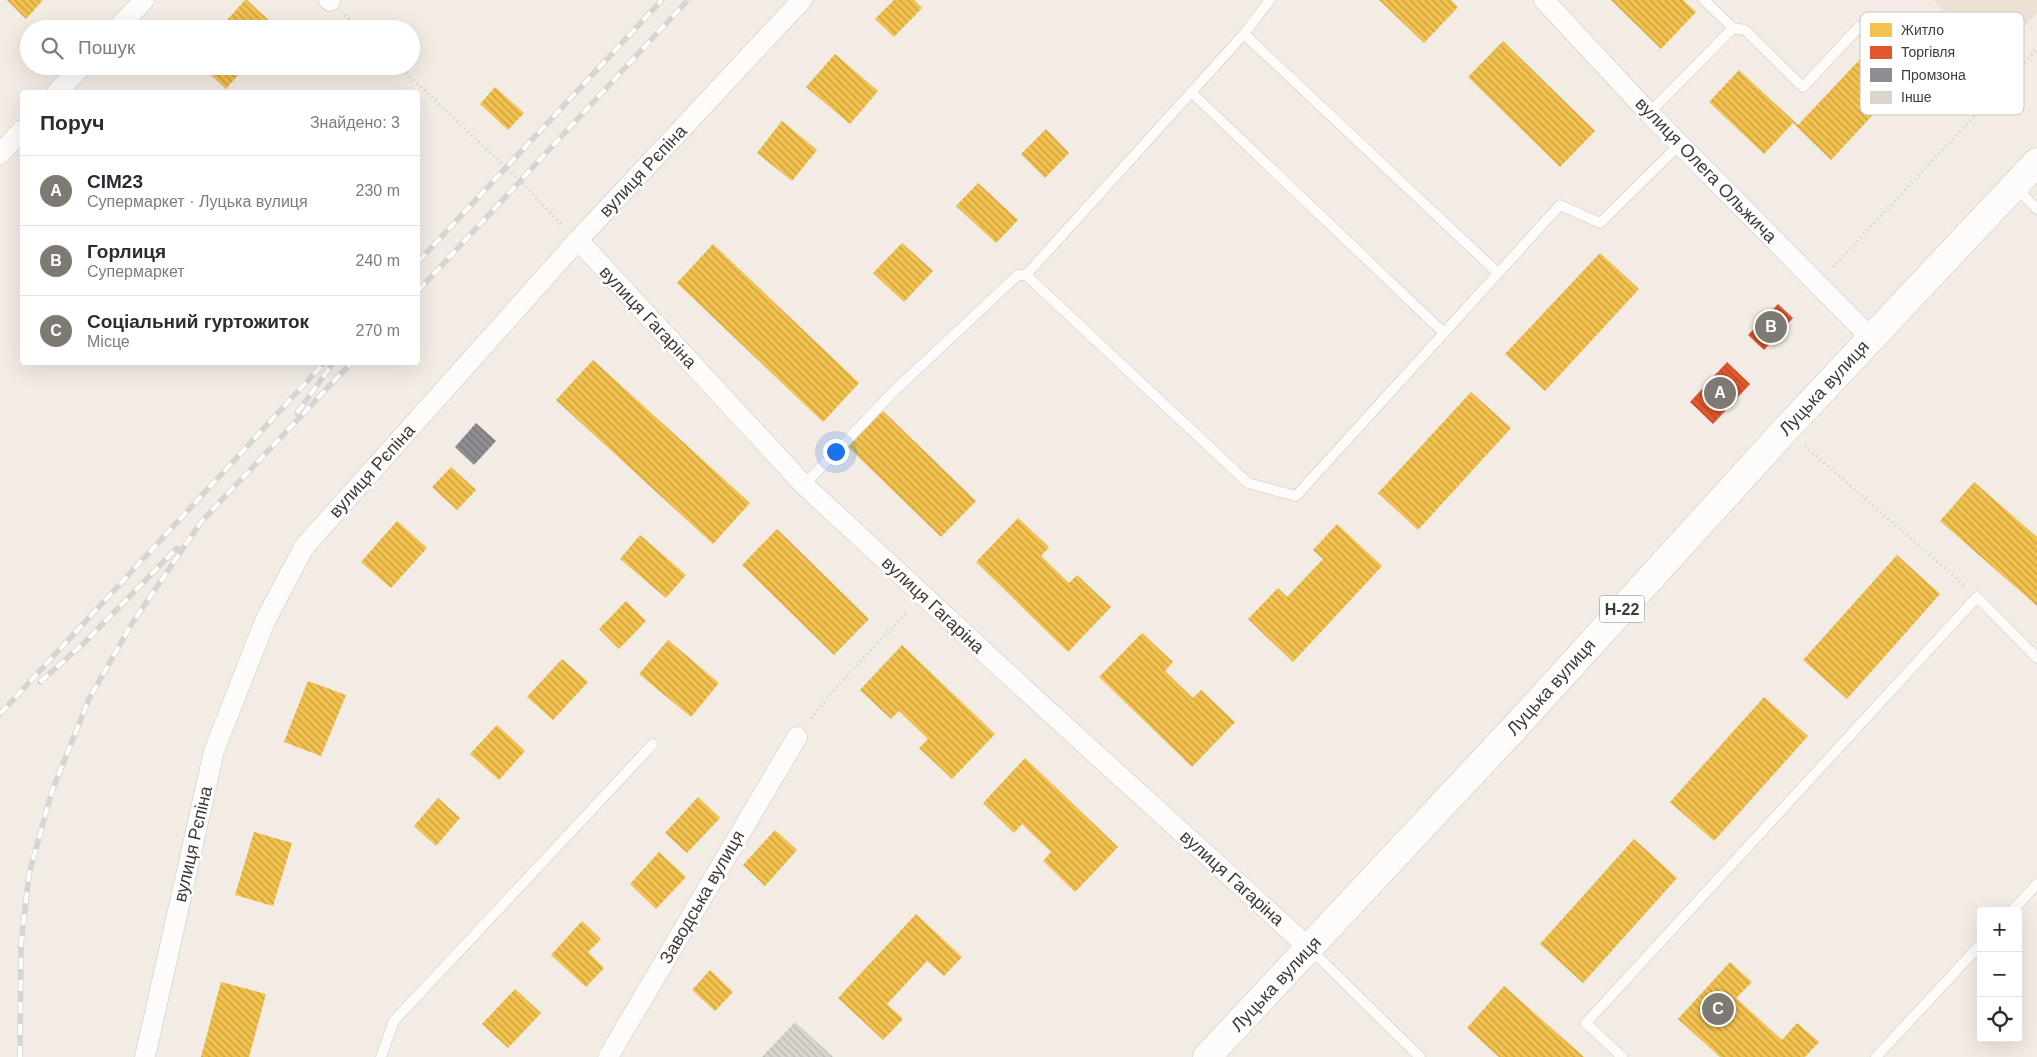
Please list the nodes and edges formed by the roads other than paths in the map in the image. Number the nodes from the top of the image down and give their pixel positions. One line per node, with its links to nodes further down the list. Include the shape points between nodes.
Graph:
1 (144, 0): 6 (street)
2 (802, 0): 20 (street, вулиця Рєпіна)
3 (1270, 0): 9 (lane)
4 (1544, 0): 13 (street, вулиця Олега Ольжича)
5 (1704, 0): 8 (lane)
6 (125, 20)
7 (1859, 27): 8 (lane, via 1803,87 1745,30)
8 (1733, 28): 13 (lane)
9 (1244, 34): 12 (lane); 21 (lane)
10 (73, 75): 11 (street)
11 (59, 90)
12 (1191, 92): 22 (lane); 23 (lane)
13 (1649, 113): 15 (street, вулиця Олега Ольжича)
14 (20, 132): 16 (street)
15 (1680, 144): 21 (lane, via 1600,223 1560,205); 24 (street, вулиця Олега Ольжича)
16 (0, 154)
17 (2037, 162): 18 (main road, Луцька вулиця / Н-22)
18 (2015, 186): 19 (lane); 24 (main road, Луцька вулиця / Н-22)
19 (2037, 209)
20 (578, 240): 25 (street, вулиця Гагаріна); 33 (street, вулиця Рєпіна, via 304,547 269,612 214,751)
21 (1498, 273): 23 (lane)
22 (1026, 276): 23 (lane, via 1248,483 1296,496); 25 (lane, via 1018,275 893,392)
23 (1444, 333)
24 (1871, 338): 31 (main road, Луцька вулиця / Н-22, via 1519,724)
25 (804, 485): 31 (street, вулиця Гагаріна)
26 (2037, 658): 38 (lane, via 1977,598 1586,1023)
27 (797, 736): 35 (street, Заводська вулиця)
28 (654, 744): 34 (lane, via 394,1021)
29 (2037, 884): 30 (lane)
30 (2016, 907)
31 (1309, 948): 36 (main road, Луцька вулиця / Н-22); 37 (lane)
32 (1977, 948): 39 (lane)
33 (145, 1057)
34 (381, 1057)
35 (608, 1057)
36 (1207, 1057)
37 (1420, 1057)
38 (1622, 1057)
39 (1876, 1057)

